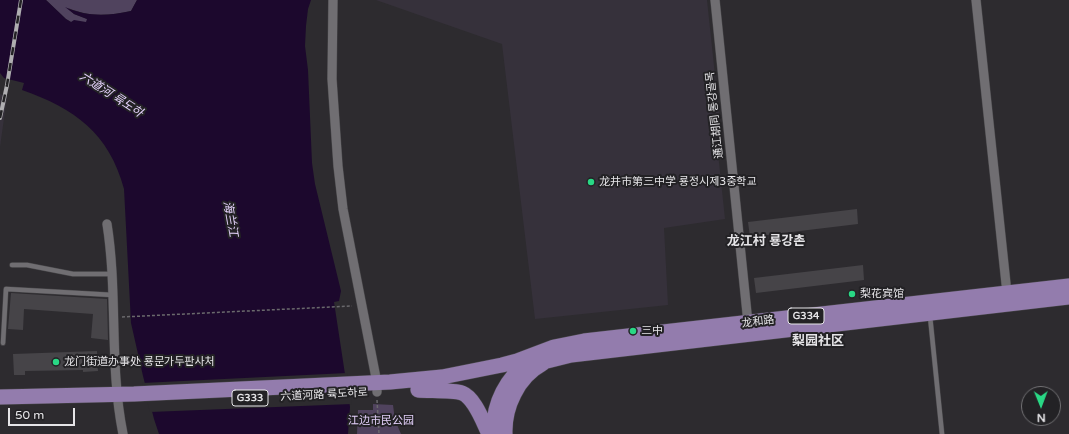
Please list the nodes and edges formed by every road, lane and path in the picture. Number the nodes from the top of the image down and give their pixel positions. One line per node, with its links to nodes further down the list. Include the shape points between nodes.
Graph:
1 (333, 0): 11 (street, via 332,79 338,166 343,209)
2 (715, 0): 14 (street, 通江胡同 통강골목)
3 (976, 0): 8 (street)
4 (107, 224): 6 (street)
5 (12, 265): 6 (lane, via 27,265 73,274)
6 (112, 274): 9 (street)
7 (1069, 286): 8 (highway, 龙和路 / G334)
8 (1007, 293): 12 (highway, 龙和路 / G334)
9 (113, 296): 15 (lane, via 6,289); 23 (street)
10 (1069, 297): 12 (highway, 龙和路 / G334)
11 (362, 305): 13 (path); 20 (street)
12 (929, 308): 14 (highway, 龙和路 / G334); 16 (highway, 龙和路 / G334, via 571,354); 30 (lane)
13 (130, 317)
14 (748, 323): 16 (highway, 龙和路 / G334, via 584,341 559,346)
15 (3, 343)
16 (546, 355): 17 (highway, G334); 18 (highway, 六道河路 륙도하로); 29 (highway, G334, via 515,392 506,414)
17 (520, 368): 19 (highway, 六道河路 륙도하로); 25 (highway, G334, via 504,389)
18 (442, 377): 19 (highway); 20 (highway, 六道河路 륙도하로 / G333)
19 (460, 382): 21 (highway, 六道河路 륙도하로); 25 (highway, via 474,392)
20 (371, 388): 21 (highway, 六道河路 륙도하로 / G333); 23 (highway, 六道河路 륙도하로 / G333); 27 (path)
21 (418, 390): 25 (highway, via 466,395)
22 (0, 397): 23 (highway, 六道河路 륙도하로 / G333)
23 (117, 398): 24 (highway, 六道河路 륙도하로 / G333); 26 (street)
24 (0, 405)
25 (492, 429): 28 (highway)
26 (123, 434)
27 (379, 434)
28 (501, 434)
29 (505, 434)
30 (942, 434)

